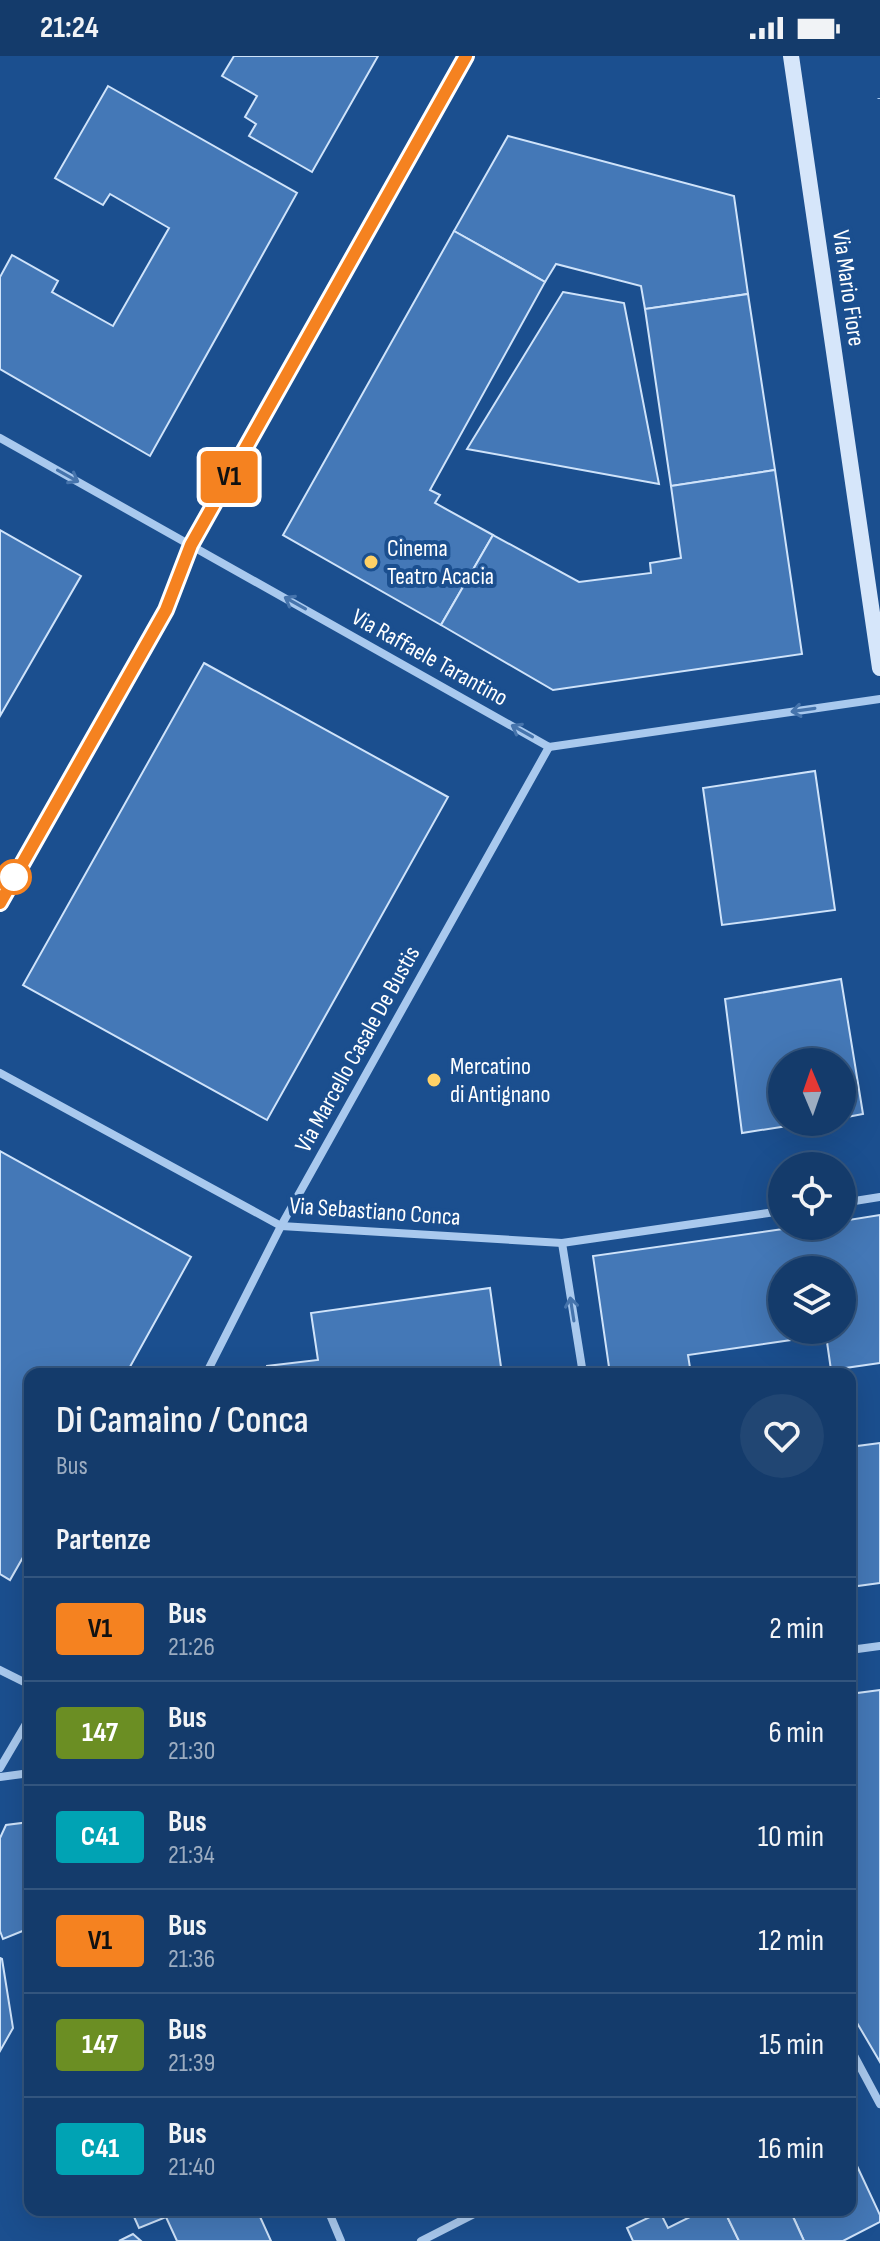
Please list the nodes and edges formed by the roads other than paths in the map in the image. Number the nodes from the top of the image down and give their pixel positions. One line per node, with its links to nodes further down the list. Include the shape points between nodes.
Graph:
1 (466, 56): 4 (street)
2 (791, 56): 5 (street, Via Mario Fiore)
3 (0, 438): 4 (street, Via Raffaele Tarantino, one-way to 4)
4 (191, 545): 7 (street, Via Raffaele Tarantino, one-way to 4); 8 (street, via 166,610)
5 (880, 668)
6 (880, 699): 7 (street, one-way to 7)
7 (549, 747): 13 (street, Via Marcello Casale De Bustis)
8 (0, 902)
9 (0, 1073): 13 (street, Via Sebastiano Conca)
10 (880, 1197): 11 (street)
11 (856, 1201)
12 (768, 1213): 14 (street, Via Sebastiano Conca)
13 (281, 1226): 14 (street, Via Sebastiano Conca); 15 (street, Via Marcello Casale De Bustis)
14 (562, 1243): 16 (street, one-way to 14)
15 (209, 1368)
16 (582, 1368)
17 (880, 1646): 18 (street)
18 (856, 1649)
19 (0, 1670): 20 (street)
20 (24, 1682)
21 (24, 1727): 22 (street)
22 (0, 1768)
23 (24, 1774): 24 (street)
24 (0, 1777)
25 (856, 2059): 26 (street)
26 (880, 2104)
27 (331, 2216): 29 (street)
28 (470, 2216): 30 (street)
29 (341, 2241)
30 (421, 2241)

